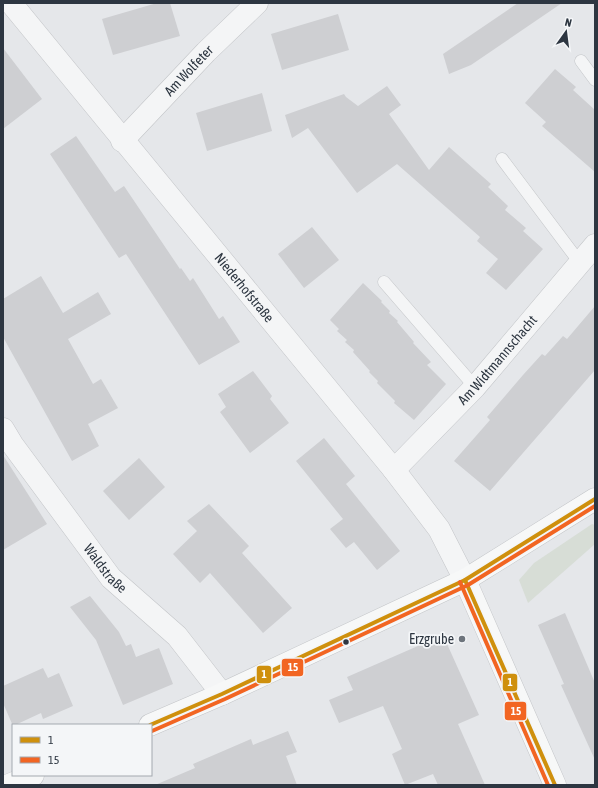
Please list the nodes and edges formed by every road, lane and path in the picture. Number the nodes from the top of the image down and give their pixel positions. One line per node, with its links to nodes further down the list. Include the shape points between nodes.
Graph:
1 (11, 3): 5 (street, Niederhofstraße)
2 (257, 3): 5 (street, Am Wolfeter, via 206,52)
3 (582, 61): 4 (lane)
4 (595, 80)
5 (122, 141): 12 (street, Niederhofstraße)
6 (502, 159): 8 (lane)
7 (595, 245): 8 (street, Am Widtmannschacht)
8 (580, 263): 10 (street, Am Widtmannschacht)
9 (384, 282): 10 (lane)
10 (475, 387): 12 (street, Am Widtmannschacht)
11 (6, 441): 15 (street, Waldstraße, via 111,578 177,636)
12 (394, 470): 14 (street, Niederhofstraße, via 439,529)
13 (594, 503): 14 (street)
14 (465, 580): 15 (street); 19 (street)
15 (222, 694): 16 (street)
16 (152, 724)
17 (31, 776): 18 (street)
18 (9, 785)
19 (555, 785)

